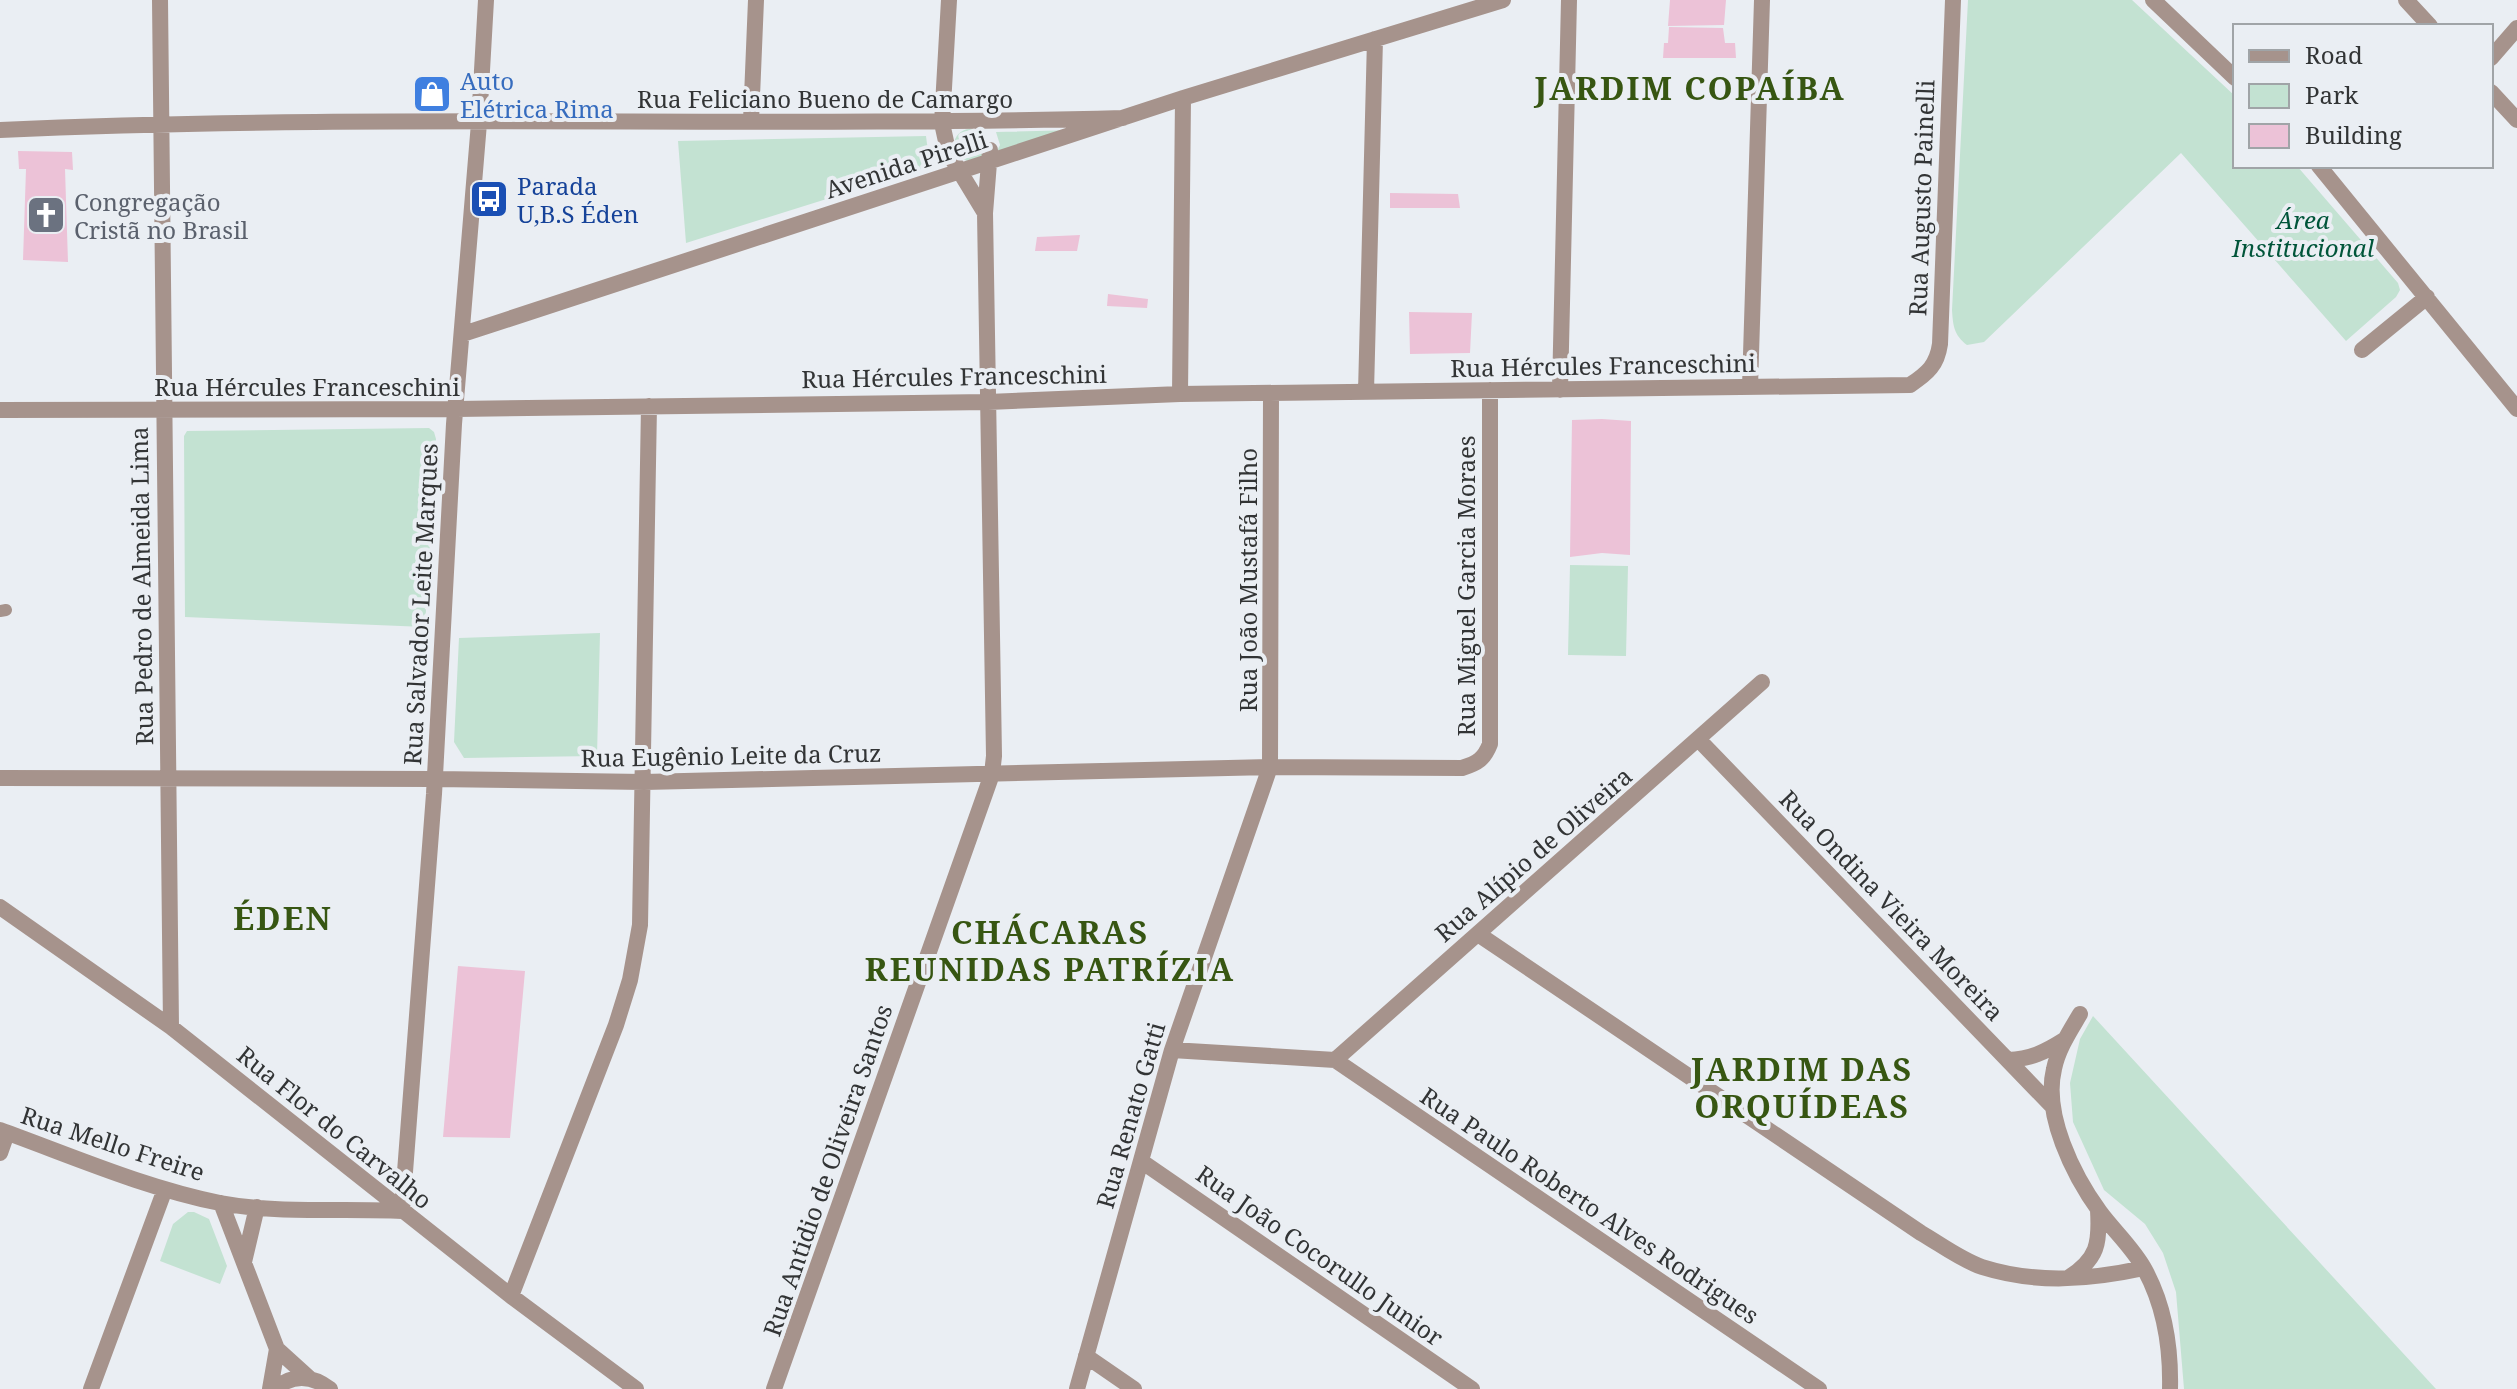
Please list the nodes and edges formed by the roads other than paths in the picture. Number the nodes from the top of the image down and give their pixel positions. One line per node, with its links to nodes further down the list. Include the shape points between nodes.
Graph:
1 (160, 0): 21 (street, Rua Pedro de Almeida Lima)
2 (486, 0): 22 (street, Rua Salvador Leite Marques)
3 (756, 0): 20 (street)
4 (949, 0): 23 (street)
5 (1503, 0): 13 (street, Avenida Pirelli)
6 (1569, 0): 35 (street)
7 (1762, 0): 33 (street)
8 (1953, 0): 32 (street, Rua Augusto Painelli, via 1940,344 1928,373)
9 (2153, 0): 15 (street)
10 (2406, 0): 11 (street)
11 (2428, 24)
12 (2517, 28): 14 (street)
13 (1375, 39): 17 (street, Avenida Pirelli); 36 (street)
14 (2493, 56)
15 (2233, 76)
16 (2493, 94): 19 (street)
17 (1183, 98): 18 (street, Avenida Pirelli); 38 (street)
18 (1123, 118): 24 (street, Rua Feliciano Bueno de Camargo); 26 (street, Avenida Pirelli)
19 (2517, 120)
20 (751, 121): 22 (street, Rua Feliciano Bueno de Camargo); 23 (street, Rua Feliciano Bueno de Camargo)
21 (160, 123): 22 (street, Rua Feliciano Bueno de Camargo); 25 (street, Rua Feliciano Bueno de Camargo); 44 (street, Rua Pedro de Almeida Lima)
22 (479, 123): 30 (street, Rua Salvador Leite Marques)
23 (942, 123): 24 (street, Rua Feliciano Bueno de Camargo); 26 (street)
24 (968, 123): 26 (street, via 950,135); 26 (street, via 988,133)
25 (0, 130)
26 (969, 158): 28 (street); 28 (street, Rua Antidio de Oliveira Santos); 30 (street, Avenida Pirelli)
27 (2321, 168): 29 (street)
28 (985, 213): 39 (street, Rua Antidio de Oliveira Santos)
29 (2427, 297): 31 (street); 42 (street)
30 (463, 334): 41 (street, Rua Salvador Leite Marques)
31 (2362, 350)
32 (1910, 385): 33 (street, Rua Hércules Franceschini)
33 (1750, 387): 35 (street, Rua Hércules Franceschini)
34 (1490, 390): 35 (street, Rua Hércules Franceschini); 36 (street, Rua Hércules Franceschini); 48 (street, Rua Miguel Garcia Moraes, via 1490,744 1485,757)
35 (1560, 390)
36 (1366, 392): 37 (street, Rua Hércules Franceschini)
37 (1271, 393): 38 (street, Rua Hércules Franceschini); 47 (street, Rua João Mustafá Filho)
38 (1180, 394): 39 (street, Rua Hércules Franceschini)
39 (988, 402): 40 (street, Rua Hércules Franceschini); 49 (street, Rua Antidio de Oliveira Santos)
40 (649, 406): 41 (street, Rua Hércules Franceschini); 53 (street)
41 (456, 409): 44 (street, Rua Hércules Franceschini); 52 (street, Rua Salvador Leite Marques)
42 (2517, 409)
43 (0, 410): 44 (street, Rua Hércules Franceschini)
44 (163, 411): 51 (street, Rua Pedro de Almeida Lima)
45 (1762, 682): 46 (street, Rua Alípio de Oliveira)
46 (1699, 740): 55 (street, Rua Alípio de Oliveira); 61 (street, Rua Ondina Vieira Moreira)
47 (1270, 767): 48 (street, Rua Eugênio Leite da Cruz); 49 (street, Rua Eugênio Leite da Cruz); 59 (street, Rua Renato Gatti)
48 (1462, 768)
49 (992, 774): 53 (street, Rua Eugênio Leite da Cruz); 82 (street, Rua Antidio de Oliveira Santos)
50 (0, 778): 51 (street, Rua Eugênio Leite da Cruz)
51 (168, 779): 52 (street, Rua Eugênio Leite da Cruz); 57 (street, Rua Pedro de Almeida Lima)
52 (435, 779): 53 (street, Rua Eugênio Leite da Cruz); 70 (street, Rua Salvador Leite Marques)
53 (644, 782): 74 (street, via 640,925 630,980)
54 (0, 907): 57 (street, Rua Flor do Carvalho)
55 (1478, 934): 60 (street, Rua Alípio de Oliveira); 73 (street, via 1933,1240 1979,1266 2037,1280)
56 (2080, 1014): 58 (street)
57 (171, 1027): 70 (street, Rua Flor do Carvalho)
58 (2064, 1040): 61 (street, via 2043,1054); 62 (street, via 2053,1069)
59 (1172, 1050): 60 (street); 65 (street, Rua Renato Gatti)
60 (1335, 1060): 86 (street, Rua Paulo Roberto Alves Rodrigues)
61 (2008, 1060): 62 (street, Rua Ondina Vieira Moreira)
62 (2051, 1105): 69 (street, via 2064,1144)
63 (4, 1132): 64 (street); 66 (street, Rua Mello Freire)
64 (0, 1153)
65 (1141, 1161): 76 (street, Rua Renato Gatti); 85 (street, Rua João Cocorullo Junior)
66 (165, 1189): 67 (street, Rua Mello Freire); 78 (street)
67 (221, 1203): 68 (street, Rua Mello Freire); 71 (street)
68 (257, 1207): 70 (street, Rua Mello Freire); 71 (street)
69 (2098, 1209): 72 (street); 73 (street, via 2100,1235 2094,1255)
70 (402, 1211): 74 (street, Rua Flor do Carvalho)
71 (244, 1262): 75 (street)
72 (2144, 1268): 73 (street); 87 (street, via 2164,1314)
73 (2067, 1279)
74 (511, 1296): 81 (street, Rua Flor do Carvalho)
75 (277, 1349): 77 (street); 79 (street)
76 (1086, 1356): 83 (street, Rua Renato Gatti); 84 (street)
77 (309, 1378): 79 (street, via 288,1380); 80 (street)
78 (91, 1389)
79 (272, 1389)
80 (329, 1389)
81 (636, 1389)
82 (774, 1389)
83 (1077, 1389)
84 (1134, 1389)
85 (1472, 1389)
86 (1819, 1389)
87 (2170, 1389)

